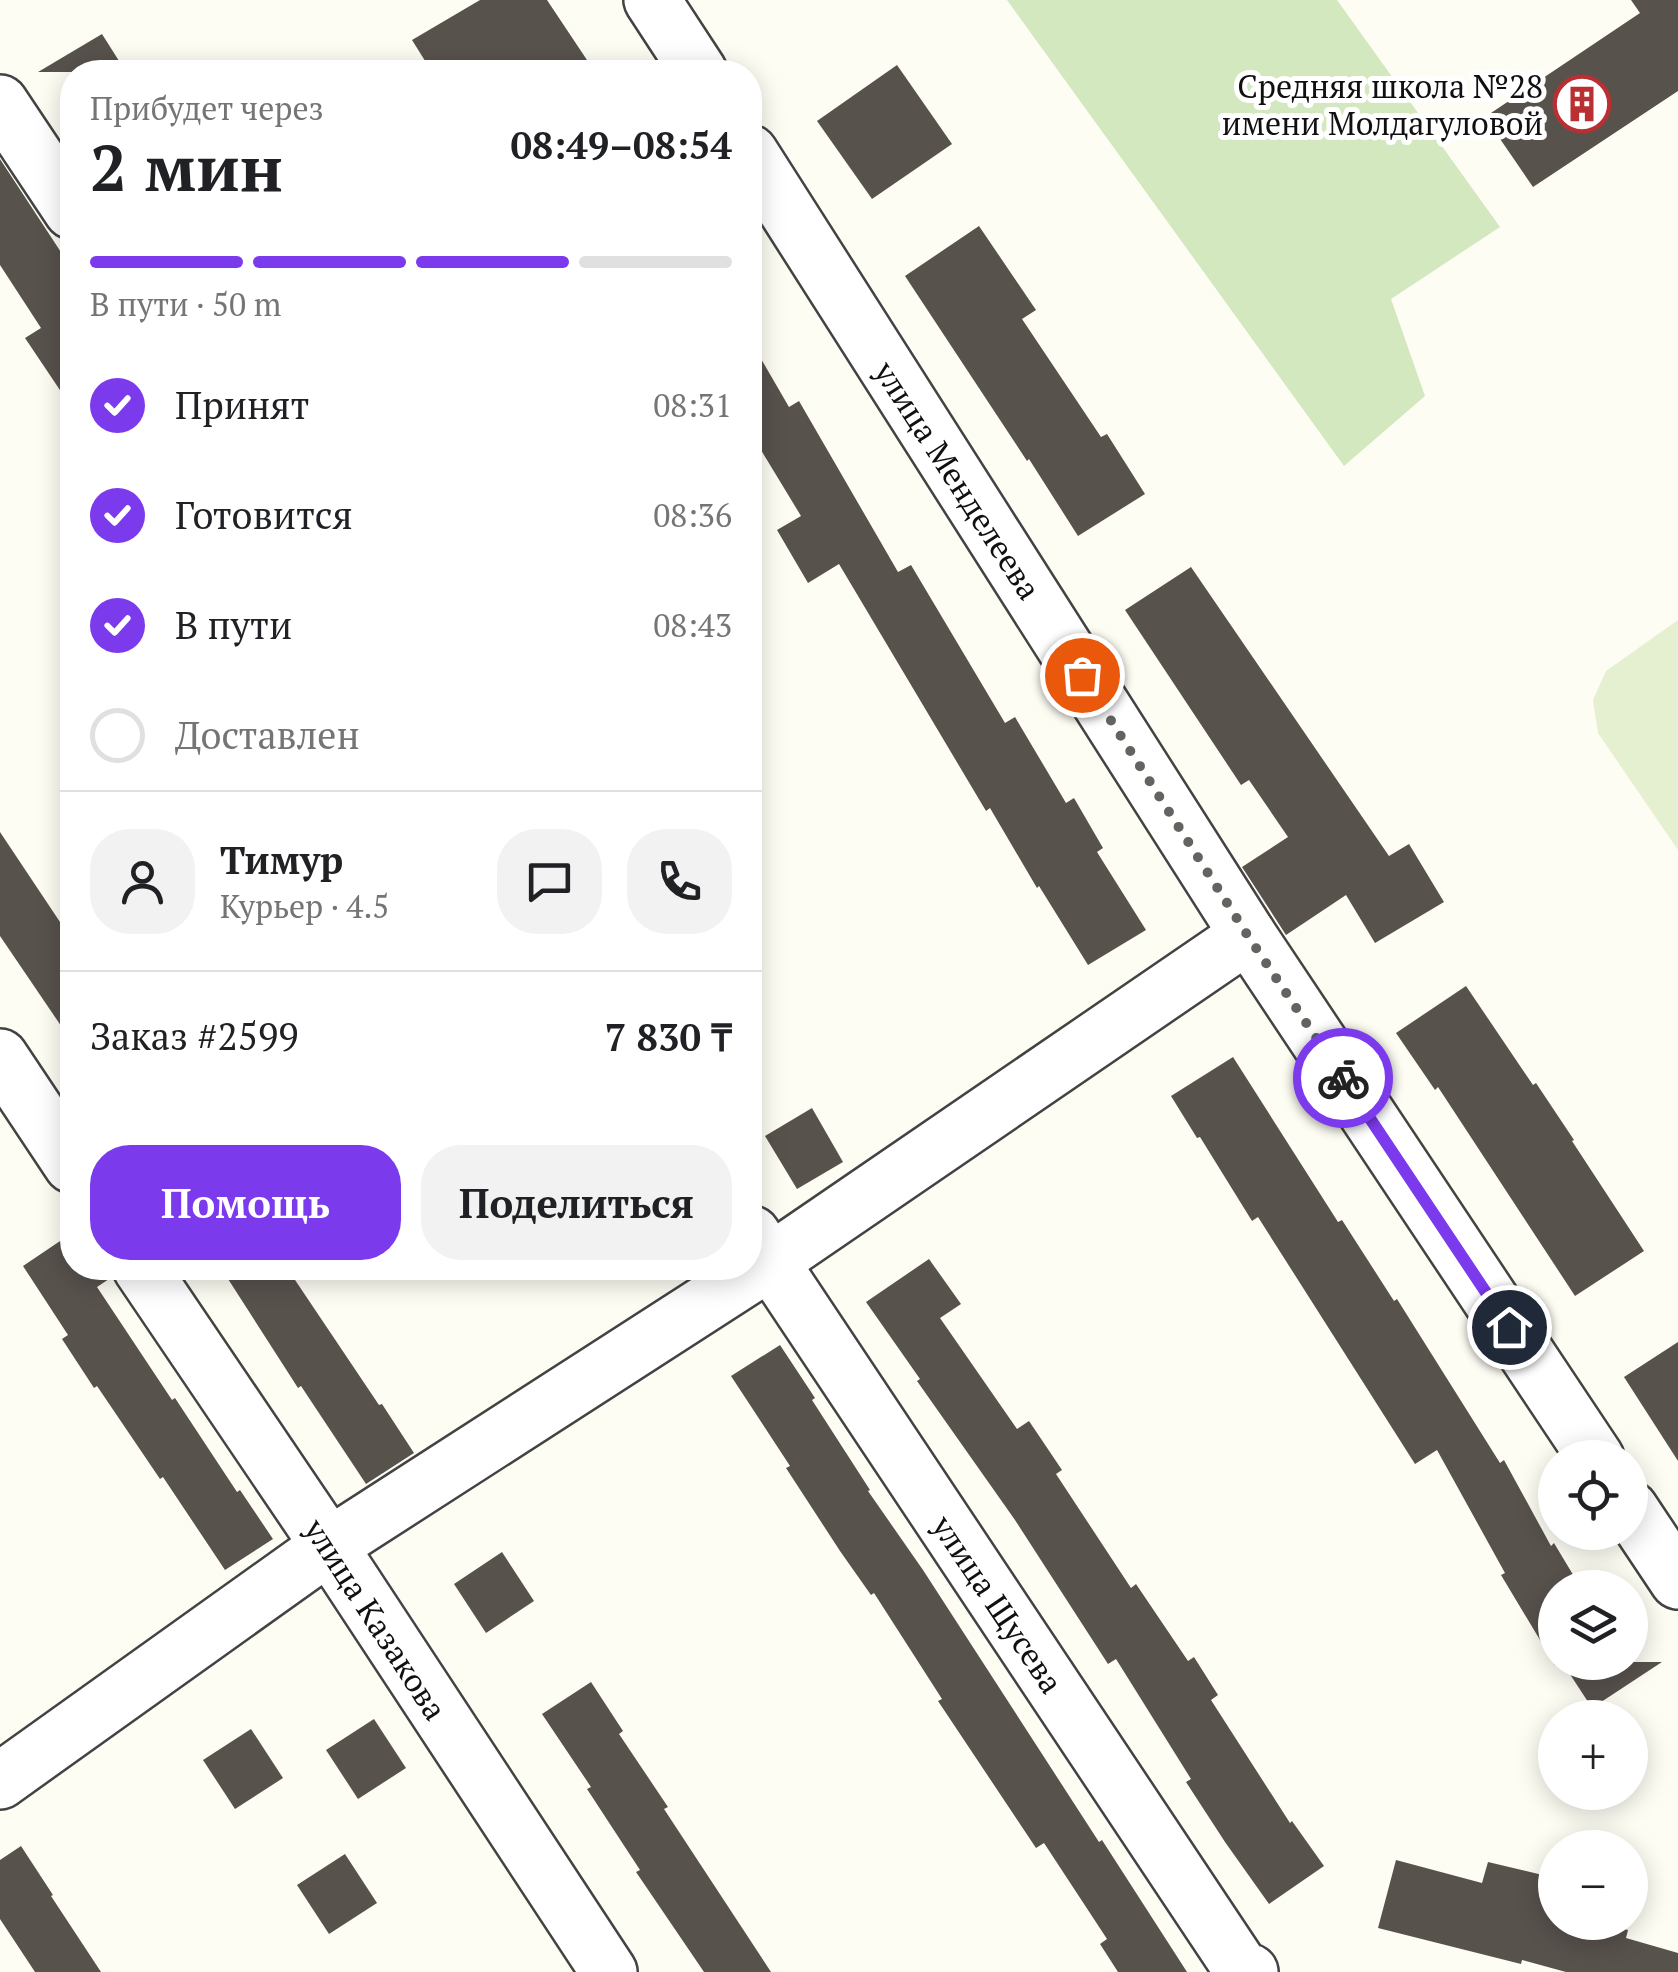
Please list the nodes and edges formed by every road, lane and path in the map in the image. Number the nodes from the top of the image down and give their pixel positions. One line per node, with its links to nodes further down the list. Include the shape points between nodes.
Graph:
1 (652, 0): 2 (street)
2 (690, 60)
3 (0, 103): 5 (street)
4 (762, 172): 6 (street, улица Менделеева)
5 (60, 193)
6 (1248, 936): 9 (street); 13 (street, улица Менделеева)
7 (0, 1057): 8 (street)
8 (60, 1147)
9 (762, 1245)
10 (762, 1249): 19 (street, улица Щусева, via 1242,1970)
11 (150, 1280): 15 (street, улица Казакова)
12 (711, 1280): 15 (street)
13 (1584, 1440)
14 (1648, 1536): 16 (street)
15 (328, 1546): 17 (street); 18 (street, улица Казакова)
16 (1678, 1581)
17 (0, 1780)
18 (609, 1972)
19 (1250, 1972)

